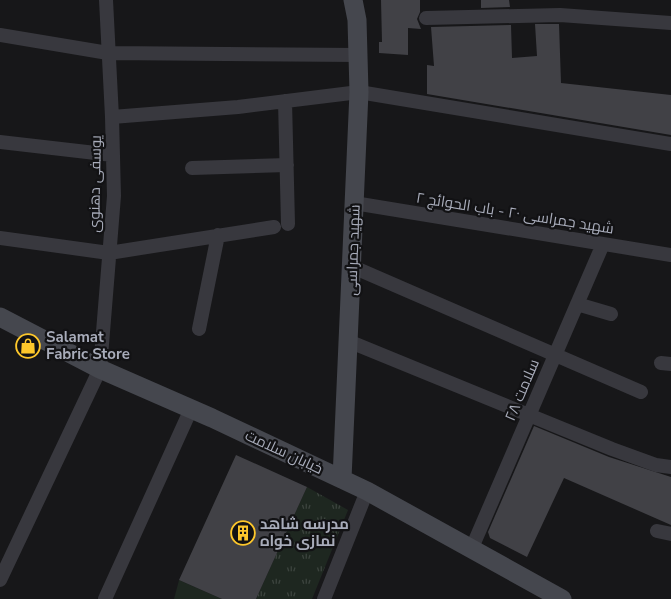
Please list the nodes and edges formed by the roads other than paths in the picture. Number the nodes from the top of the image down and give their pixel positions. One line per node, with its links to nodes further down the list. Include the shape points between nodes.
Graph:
1 (106, 0): 8 (street, یوسفی دهنوی)
2 (353, 0): 5 (street)
3 (361, 0): 5 (street)
4 (426, 18): 6 (street, via 554,15)
5 (357, 20): 9 (street, شهید جمراسی)
6 (671, 23)
7 (0, 35): 8 (street)
8 (108, 53): 9 (street); 12 (street, یوسفی دهنوی)
9 (358, 55): 10 (street, شهید جمراسی)
10 (359, 92): 11 (street); 14 (street); 18 (street, شهید جمراسی)
11 (284, 101): 12 (street); 16 (street)
12 (112, 117): 15 (street, یوسفی دهنوی)
13 (0, 142): 15 (street)
14 (671, 144)
15 (113, 155): 24 (street, یوسفی دهنوی, via 114,196)
16 (286, 165): 17 (street); 19 (street)
17 (192, 168)
18 (354, 203): 23 (street, شهید جمراسی ۲۰ - باب الحوائج ۲); 26 (street, شهید جمراسی)
19 (288, 224)
20 (274, 227): 21 (street)
21 (218, 236): 24 (street); 30 (street)
22 (0, 238): 24 (street)
23 (603, 244): 25 (street, شهید جمراسی ۲۰ - باب الحوائج ۲); 27 (street, سلامت ۲۸)
24 (109, 253): 33 (street, یوسفی دهنوی)
25 (671, 255)
26 (353, 266): 31 (street, شهید جمراسی); 32 (street)
27 (577, 304): 28 (street); 32 (street, سلامت ۲۸)
28 (611, 314)
29 (0, 318): 33 (street, خیابان سلامت)
30 (199, 329)
31 (348, 340): 36 (street); 38 (street, شهید جمراسی)
32 (555, 355): 34 (street); 36 (street, سلامت ۲۸)
33 (100, 370): 35 (street, خیابان سلامت); 41 (street)
34 (641, 392)
35 (191, 409): 38 (street, خیابان سلامت); 42 (street)
36 (530, 415): 37 (street, via 612,449); 40 (street, سلامت ۲۸)
37 (671, 467)
38 (342, 479): 39 (street, خیابان سلامت)
39 (366, 491): 40 (street, خیابان سلامت); 43 (street)
40 (471, 550): 44 (street, خیابان سلامت)
41 (0, 580)
42 (105, 599)
43 (324, 599)
44 (562, 599)

